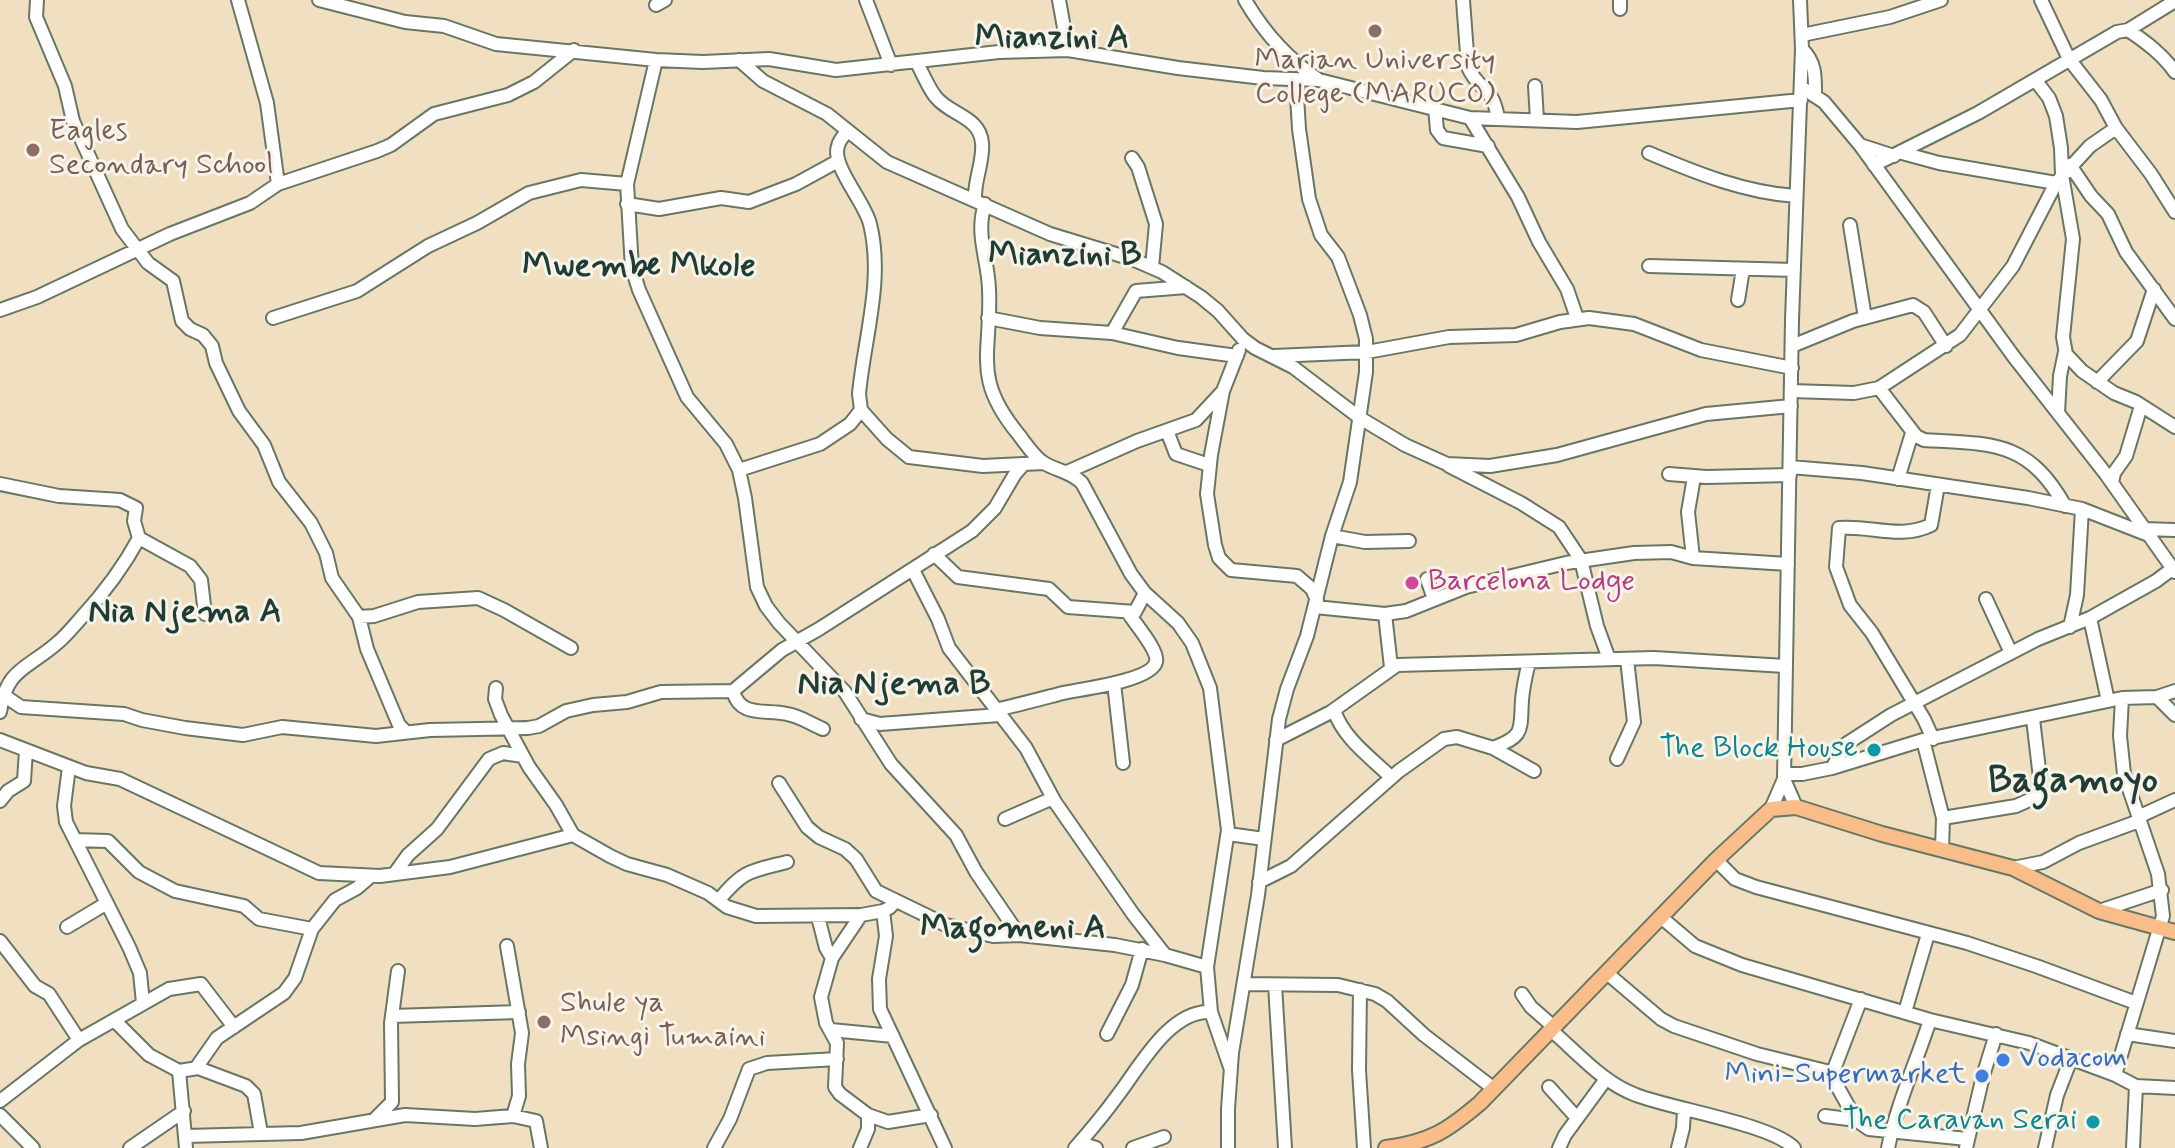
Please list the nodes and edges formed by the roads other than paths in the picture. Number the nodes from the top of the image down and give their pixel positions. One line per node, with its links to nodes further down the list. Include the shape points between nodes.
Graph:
1 (37, 0): 50 (street, via 36,17 65,86 73,121 122,229)
2 (238, 0): 43 (street, via 267,103)
3 (319, 0): 15 (street, via 405,22 444,26 496,44)
4 (866, 0): 21 (street)
5 (1059, 0): 16 (street)
6 (1245, 0): 24 (street, via 1264,28)
7 (1463, 0): 31 (street, via 1468,67 1492,95)
8 (1800, 0): 13 (street)
9 (1941, 0): 13 (street, via 1890,17)
10 (2041, 0): 17 (street)
11 (2175, 1): 12 (street)
12 (2128, 30): 17 (street); 22 (street)
13 (1802, 35): 14 (street)
14 (1802, 49): 27 (street); 28 (street, via 1815,67)
15 (574, 50): 18 (street); 43 (street, via 548,73 508,95 434,114 391,145)
16 (1068, 50): 20 (street); 23 (street)
17 (2069, 59): 25 (street); 33 (street)
18 (656, 60): 19 (street); 44 (street)
19 (739, 60): 21 (street, via 769,59 836,70); 34 (street, via 763,81 827,114)
20 (917, 63): 21 (street); 46 (street, via 934,95 980,131)
21 (891, 65)
22 (2175, 72)
23 (1296, 80): 24 (street); 69 (street, via 1309,199 1360,315)
24 (1319, 80): 29 (street)
25 (2036, 81): 38 (street); 42 (street, via 2056,116)
26 (1535, 86): 32 (street)
27 (1801, 93): 28 (street); 32 (street, via 1577,122); 45 (street)
28 (1815, 95): 35 (street)
29 (1435, 108): 30 (street); 36 (street, via 1443,138)
30 (1470, 118): 31 (street); 36 (street)
31 (1498, 118): 32 (street)
32 (1537, 120)
33 (2116, 128): 42 (street); 48 (street)
34 (848, 131): 40 (street, via 837,146); 46 (street, via 887,162)
35 (1860, 145): 38 (street); 41 (street)
36 (1488, 146): 62 (street, via 1558,271)
37 (1649, 153): 45 (street, via 1737,185)
38 (1898, 154): 41 (street); 42 (street, via 1939,163)
39 (1132, 158): 52 (street, via 1156,224)
40 (838, 161): 47 (street, via 749,202 721,198 659,209); 80 (street, via 870,222 874,251)
41 (1874, 165): 58 (street)
42 (2065, 171): 56 (street, via 2108,214 2126,252); 58 (street, via 2013,266); 70 (street, via 2073,239)
43 (278, 184): 50 (street, via 250,203)
44 (627, 184): 47 (street); 60 (street, via 581,180 529,193 357,291)
45 (1796, 196): 54 (street)
46 (980, 201): 52 (street, via 1050,234); 61 (street)
47 (627, 204): 91 (street, via 639,290 687,397 726,444)
48 (2175, 212)
49 (1850, 225): 63 (street)
50 (137, 249): 59 (street); 122 (street, via 173,281 182,321 212,346 239,411 264,445 279,482 311,523 332,578)
51 (1649, 266): 53 (street)
52 (1152, 267): 55 (street)
53 (1743, 269): 54 (street); 57 (street)
54 (1794, 270): 67 (street)
55 (1186, 287): 65 (street, via 1136,291); 66 (street)
56 (2154, 289): 64 (street); 74 (street, via 2137,341)
57 (1738, 300)
58 (1981, 309): 68 (street); 81 (street)
59 (0, 310)
60 (273, 318)
61 (988, 318): 65 (street); 86 (street, via 992,395)
62 (1577, 318): 69 (street, via 1516,335 1449,337); 73 (street, via 1634,324 1701,350)
63 (1865, 318): 67 (street); 68 (street, via 1913,305 1924,312)
64 (2175, 319)
65 (1112, 333): 71 (street)
66 (1243, 339): 71 (street); 72 (street)
67 (1792, 346): 73 (street)
68 (1946, 346): 75 (street)
69 (1367, 352): 72 (street); 82 (street)
70 (2065, 352): 74 (street); 81 (street)
71 (1237, 356): 76 (street)
72 (1273, 356): 82 (street)
73 (1792, 368): 77 (street)
74 (2097, 382): 79 (street)
75 (1879, 388): 77 (street, via 1854,393); 85 (street)
76 (1223, 391): 84 (street, via 1196,420); 88 (street)
77 (1791, 391): 78 (street)
78 (1791, 406): 87 (street, via 1706,414 1557,455 1490,466); 93 (street)
79 (2141, 406): 83 (street); 89 (street)
80 (861, 410): 90 (street, via 909,457); 91 (street, via 820,444)
81 (2058, 413): 92 (street)
82 (1360, 418): 87 (street); 105 (street, via 1350,482)
83 (2175, 427)
84 (1167, 431): 88 (street, via 1176,454); 94 (street)
85 (1912, 433): 97 (street); 101 (street, via 1924,440 1997,446 2024,456)
86 (1044, 463): 90 (street); 94 (street)
87 (1447, 464): 110 (street, via 1559,527)
88 (1209, 465): 118 (street, via 1208,504 1224,565 1297,576 1312,589)
89 (2120, 465): 92 (street); 98 (street)
90 (1022, 466): 108 (street, via 983,522)
91 (739, 470): 125 (street, via 757,587)
92 (2102, 470): 98 (street)
93 (1790, 471): 96 (street); 97 (street); 111 (street)
94 (1067, 472): 115 (street, via 1082,483)
95 (1669, 474): 96 (street)
96 (1694, 477): 109 (street, via 1688,512)
97 (1898, 479): 100 (street)
98 (2112, 483): 104 (street)
99 (0, 484): 106 (street, via 129,503 136,508)
100 (1938, 485): 101 (street); 140 (street, via 1928,527 1912,532 1837,530 1836,567 1850,605)
101 (2065, 506): 102 (street)
102 (2082, 509): 104 (street); 124 (street)
103 (2175, 530): 104 (street)
104 (2144, 531): 112 (street)
105 (1332, 536): 107 (street); 118 (street)
106 (139, 538): 119 (street, via 190,566 204,588); 137 (street, via 84,615 56,644 13,675)
107 (1409, 541)
108 (934, 554): 113 (street); 120 (street, via 958,577 1049,589 1068,607)
109 (1693, 558): 110 (street, via 1667,552); 111 (street)
110 (1581, 560): 116 (street); 128 (street)
111 (1788, 564): 131 (street)
112 (2174, 569): 123 (street)
113 (913, 570): 125 (street); 143 (street, via 949,648)
114 (1427, 579): 116 (street)
115 (1145, 593): 120 (street, via 1138,609); 172 (street, via 1184,631 1210,688)
116 (1434, 599): 121 (street)
117 (1986, 599): 127 (street)
118 (1316, 603): 121 (street); 152 (street, via 1282,704)
119 (205, 614)
120 (1129, 614): 133 (street, via 1157,659 1150,670)
121 (1385, 614): 132 (street)
122 (359, 617): 126 (street, via 418,602 478,598); 149 (street, via 367,649)
123 (2090, 618): 124 (street); 139 (street)
124 (2070, 627): 127 (street)
125 (796, 642): 135 (street); 145 (street, via 845,692)
126 (571, 648)
127 (2011, 653): 140 (street)
128 (1609, 659): 129 (street); 130 (street)
129 (1627, 659): 131 (street); 156 (street, via 1634,722)
130 (1529, 662): 132 (street); 153 (street, via 1522,726 1516,737)
131 (1785, 666): 161 (street)
132 (1391, 667): 141 (street)
133 (1114, 683): 143 (street); 157 (street)
134 (496, 688): 147 (street, via 495,699)
135 (733, 691): 147 (street, via 656,693 566,711 539,726); 148 (street, via 747,709 787,714)
136 (2175, 691): 138 (street)
137 (2, 694): 142 (street); 149 (street, via 21,707 124,714 243,735 282,727 376,736)
138 (2157, 697): 139 (street); 144 (street)
139 (2115, 700): 146 (street); 171 (street, via 2124,774)
140 (1914, 702): 150 (street); 159 (street, via 1846,744)
141 (1334, 710): 152 (street); 162 (street, via 1348,735)
142 (0, 712)
143 (997, 713): 145 (street, via 880,724); 164 (street, via 1026,748)
144 (2175, 715)
145 (861, 719): 196 (street, via 891,764 956,835)
146 (2033, 719): 150 (street); 169 (street, via 2040,778 2036,797 2016,806)
147 (509, 729): 149 (street); 155 (street)
148 (823, 729)
149 (406, 732)
150 (1928, 739): 159 (street); 169 (street)
151 (0, 740): 154 (street)
152 (1276, 740): 174 (street)
153 (1493, 748): 160 (street); 162 (street, via 1457,737 1444,739)
154 (26, 750): 158 (street); 166 (street, via 24,781)
155 (523, 756): 173 (street); 180 (street, via 503,753 489,759 437,829)
156 (1617, 759)
157 (1123, 763)
158 (69, 767): 175 (street, via 64,809); 181 (street, via 120,779 315,872)
159 (1832, 768): 161 (street)
160 (1534, 771)
161 (1784, 776): 167 (street); 168 (street)
162 (1391, 777): 182 (street, via 1291,866)
163 (779, 783): 185 (street, via 810,831 845,849 870,885)
164 (1053, 798): 170 (street); 200 (street)
165 (2175, 800): 171 (street)
166 (0, 801)
167 (1796, 807): 168 (main road); 176 (main road)
168 (1771, 809): 177 (main road)
169 (1943, 818): 176 (street)
170 (1005, 819)
171 (2139, 819): 179 (street, via 2043,862); 183 (street)
172 (1228, 834): 174 (street); 202 (street)
173 (573, 835): 180 (street, via 450,867); 184 (street, via 627,864 667,875)
174 (1264, 839): 182 (street)
175 (75, 840): 186 (street); 193 (street, via 108,841 139,872 175,891 244,906 259,919)
176 (1942, 849): 179 (main road)
177 (1716, 860): 191 (main road); 195 (street, via 1735,879)
178 (787, 862): 184 (street, via 745,873)
179 (2013, 868): 188 (main road)
180 (395, 873): 181 (street)
181 (371, 876): 193 (street, via 335,900)
182 (1259, 882): 205 (street)
183 (2162, 890): 188 (street); 194 (street)
184 (719, 900): 190 (street, via 756,916)
185 (896, 901): 187 (street); 196 (street, via 961,930)
186 (107, 903): 192 (street); 210 (street, via 140,973)
187 (883, 911): 189 (street); 224 (street, via 886,936 878,997)
188 (2099, 911): 194 (main road)
189 (861, 915): 190 (street); 201 (street)
190 (818, 917): 201 (street)
191 (1662, 918): 204 (main road); 209 (street, via 1706,951)
192 (67, 927)
193 (312, 929): 218 (street, via 291,984)
194 (2168, 930): 211 (street)
195 (1928, 934): 211 (street, via 2012,957); 214 (street)
196 (1019, 935): 199 (street)
197 (0, 941): 225 (street, via 35,986 49,994)
198 (507, 946): 212 (street)
199 (1142, 949): 200 (street); 221 (street, via 1132,985)
200 (1165, 955): 202 (street)
201 (832, 958): 220 (street, via 821,997)
202 (1207, 967): 213 (street)
203 (398, 971): 215 (street)
204 (1608, 974): 219 (main road); 233 (street, via 1674,1026 1820,1068)
205 (1244, 984): 206 (street); 230 (street)
206 (1275, 985): 207 (street); 268 (street)
207 (1360, 990): 237 (street, via 1387,1001); 269 (street)
208 (1522, 994): 219 (street)
209 (1861, 999): 214 (street); 233 (street)
210 (143, 1003): 217 (street); 218 (street, via 169,989 202,984)
211 (2136, 1003): 223 (street)
212 (519, 1012): 215 (street); 247 (street, via 519,1096)
213 (1211, 1012): 230 (street); 258 (street, via 1190,1015 1152,1047)
214 (1905, 1012): 216 (street)
215 (392, 1016): 240 (street)
216 (1930, 1020): 222 (street); 253 (street)
217 (115, 1021): 225 (street); 231 (street, via 149,1055)
218 (234, 1027): 229 (street, via 217,1038)
219 (1554, 1029): 234 (street); 237 (main road)
220 (831, 1030): 224 (street); 227 (street)
221 (1107, 1034)
222 (1996, 1034): 228 (street); 257 (street)
223 (2127, 1034): 226 (street); 232 (street)
224 (893, 1036): 246 (street)
225 (79, 1040): 239 (street)
226 (2175, 1041)
227 (837, 1059): 245 (street, via 835,1087); 262 (street, via 749,1069)
228 (2071, 1059): 232 (street); 275 (street)
229 (196, 1068): 231 (street); 252 (street, via 246,1086 254,1094)
230 (1231, 1069): 267 (street)
231 (179, 1071): 242 (street)
232 (2115, 1075): 235 (street)
233 (1831, 1077): 251 (street)
234 (1606, 1079): 241 (street, via 1635,1095); 249 (street)
235 (2136, 1086): 238 (street); 276 (street)
236 (1549, 1087): 249 (street)
237 (1493, 1088): 256 (main road)
238 (2175, 1088)
239 (0, 1101)
240 (392, 1102): 244 (street); 250 (street)
241 (1684, 1109): 272 (street); 273 (street, via 1775,1135)
242 (184, 1111): 255 (street); 260 (street)
243 (0, 1115): 259 (street)
244 (405, 1115): 247 (street); 250 (street)
245 (868, 1115): 246 (street, via 888,1122); 263 (street)
246 (931, 1115): 264 (street)
247 (513, 1116): 261 (street, via 536,1121)
248 (1825, 1116): 251 (street)
249 (1577, 1118): 271 (street)
250 (374, 1120): 252 (street, via 301,1133)
251 (1856, 1120): 253 (street)
252 (261, 1133): 255 (street)
253 (1891, 1133): 257 (street); 274 (street)
254 (1164, 1137): 266 (street)
255 (186, 1142)
256 (1433, 1143): 270 (main road)
257 (1966, 1143)
258 (1077, 1146): 265 (street)
259 (33, 1148)
260 (130, 1148)
261 (541, 1148)
262 (714, 1148)
263 (860, 1148)
264 (945, 1148)
265 (1096, 1148)
266 (1133, 1148)
267 (1228, 1148)
268 (1285, 1148)
269 (1364, 1148)
270 (1386, 1148)
271 (1559, 1148)
272 (1678, 1148)
273 (1794, 1148)
274 (1888, 1148)
275 (2045, 1148)
276 (2133, 1148)

